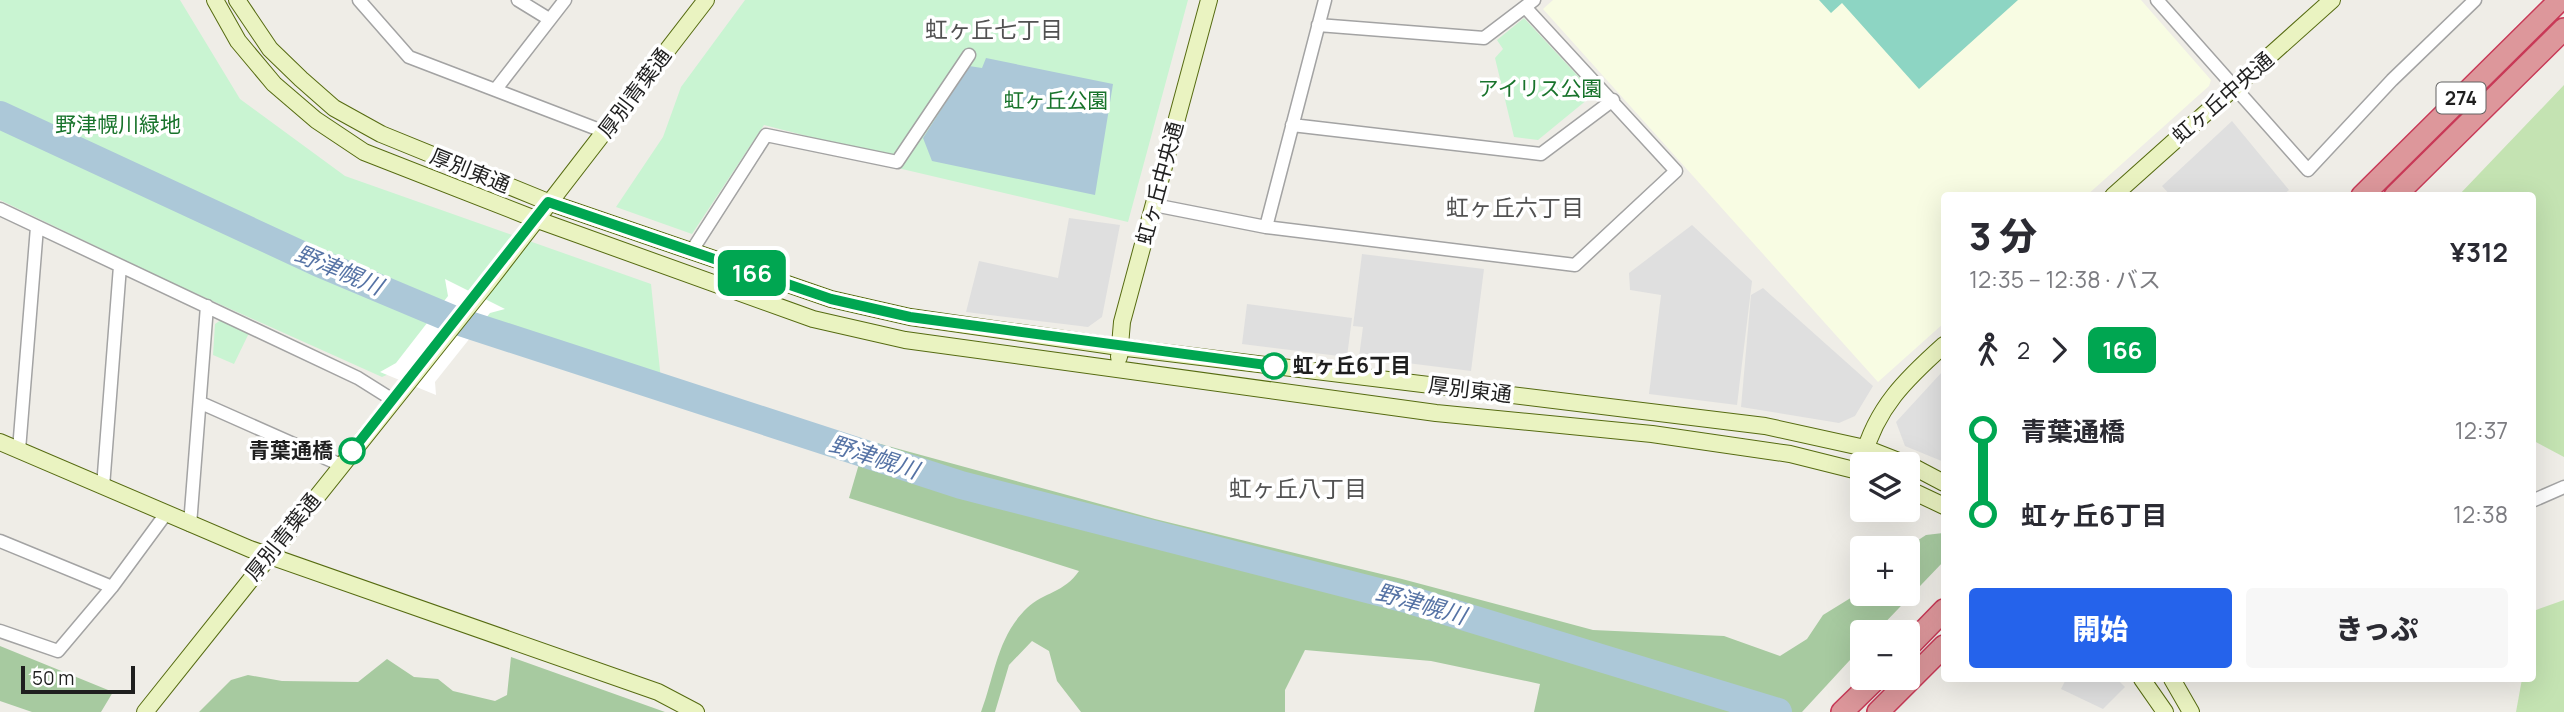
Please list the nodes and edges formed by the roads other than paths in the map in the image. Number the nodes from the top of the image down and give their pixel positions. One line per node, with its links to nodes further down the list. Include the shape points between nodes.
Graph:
1 (215, 0): 29 (street, 厚別東通, via 238,41 274,85 316,120 364,152)
2 (237, 0): 26 (street, 厚別東通, via 270,49 334,108 381,134)
3 (359, 0): 19 (street, via 409,57)
4 (518, 0): 14 (street)
5 (565, 0): 14 (street)
6 (706, 0): 22 (street, 厚別青葉通)
7 (1209, 0): 27 (street, 虹ヶ丘中央通)
8 (1325, 0): 15 (street)
9 (2332, 0): 18 (street, 虹ヶ丘中央通)
10 (2475, 0): 18 (street, via 2308,170)
11 (2560, 0): 24 (highway, 274)
12 (2159, 1): 18 (street)
13 (1529, 3): 15 (street, via 1484,38); 20 (street)
14 (550, 19): 19 (street)
15 (1318, 25): 21 (street)
16 (2564, 29): 25 (highway, 274)
17 (969, 54): 32 (street, via 897,162 766,135)
18 (2235, 87): 23 (street, 虹ヶ丘中央通)
19 (496, 89): 22 (street)
20 (1613, 100): 21 (street, via 1541,155); 31 (street, via 1676,170 1575,265)
21 (1292, 125): 31 (street)
22 (605, 132): 26 (street, 厚別青葉通)
23 (2117, 192)
24 (2366, 192)
25 (2399, 192)
26 (548, 202): 29 (street, 厚別青葉通); 32 (street, 厚別東通)
27 (1154, 205): 31 (street); 35 (street, 虹ヶ丘中央通)
28 (0, 209): 30 (street)
29 (535, 219): 37 (street, 厚別東通, via 813,319 905,340); 38 (street, 厚別青葉通)
30 (37, 227): 33 (street); 44 (street)
31 (1266, 227)
32 (691, 252): 35 (street, 厚別東通, via 831,299 910,317)
33 (120, 266): 34 (street); 51 (street)
34 (207, 306): 38 (street, via 358,378); 39 (street)
35 (1119, 347): 37 (street, 虹ヶ丘中央通); 40 (street, 厚別東通)
36 (1941, 348): 43 (street, via 1888,400)
37 (1118, 368): 41 (street, 厚別東通, via 1436,412)
38 (393, 400): 47 (street, 厚別青葉通)
39 (201, 402): 47 (street); 57 (street)
40 (1655, 412): 41 (street); 43 (street, 厚別東通, via 1765,426)
41 (1652, 435): 48 (street, 厚別東通, via 1790,454)
42 (0, 442): 44 (street)
43 (1866, 448): 45 (street); 46 (street, 厚別東通)
44 (19, 450): 51 (street)
45 (1865, 452)
46 (1876, 452)
47 (341, 465): 59 (street, 厚別青葉通)
48 (1850, 468)
49 (1920, 471): 50 (street, 厚別東通)
50 (1941, 481)
51 (103, 487): 56 (street)
52 (2564, 487): 54 (street)
53 (1920, 495): 55 (street)
54 (2536, 499)
55 (1941, 505)
56 (165, 515): 57 (street); 60 (street)
57 (190, 526): 59 (street)
58 (0, 541): 60 (street)
59 (268, 555): 69 (street, 厚別青葉通); 70 (street, via 659,692)
60 (112, 587): 62 (street, via 58,651)
61 (1941, 613): 63 (highway)
62 (0, 631)
63 (1920, 635)
64 (1941, 649): 68 (highway)
65 (2144, 682): 72 (street)
66 (2174, 682): 73 (street)
67 (1865, 690): 71 (highway)
68 (1885, 705)
69 (145, 712)
70 (696, 712)
71 (1842, 712)
72 (2165, 712)
73 (2192, 712)

